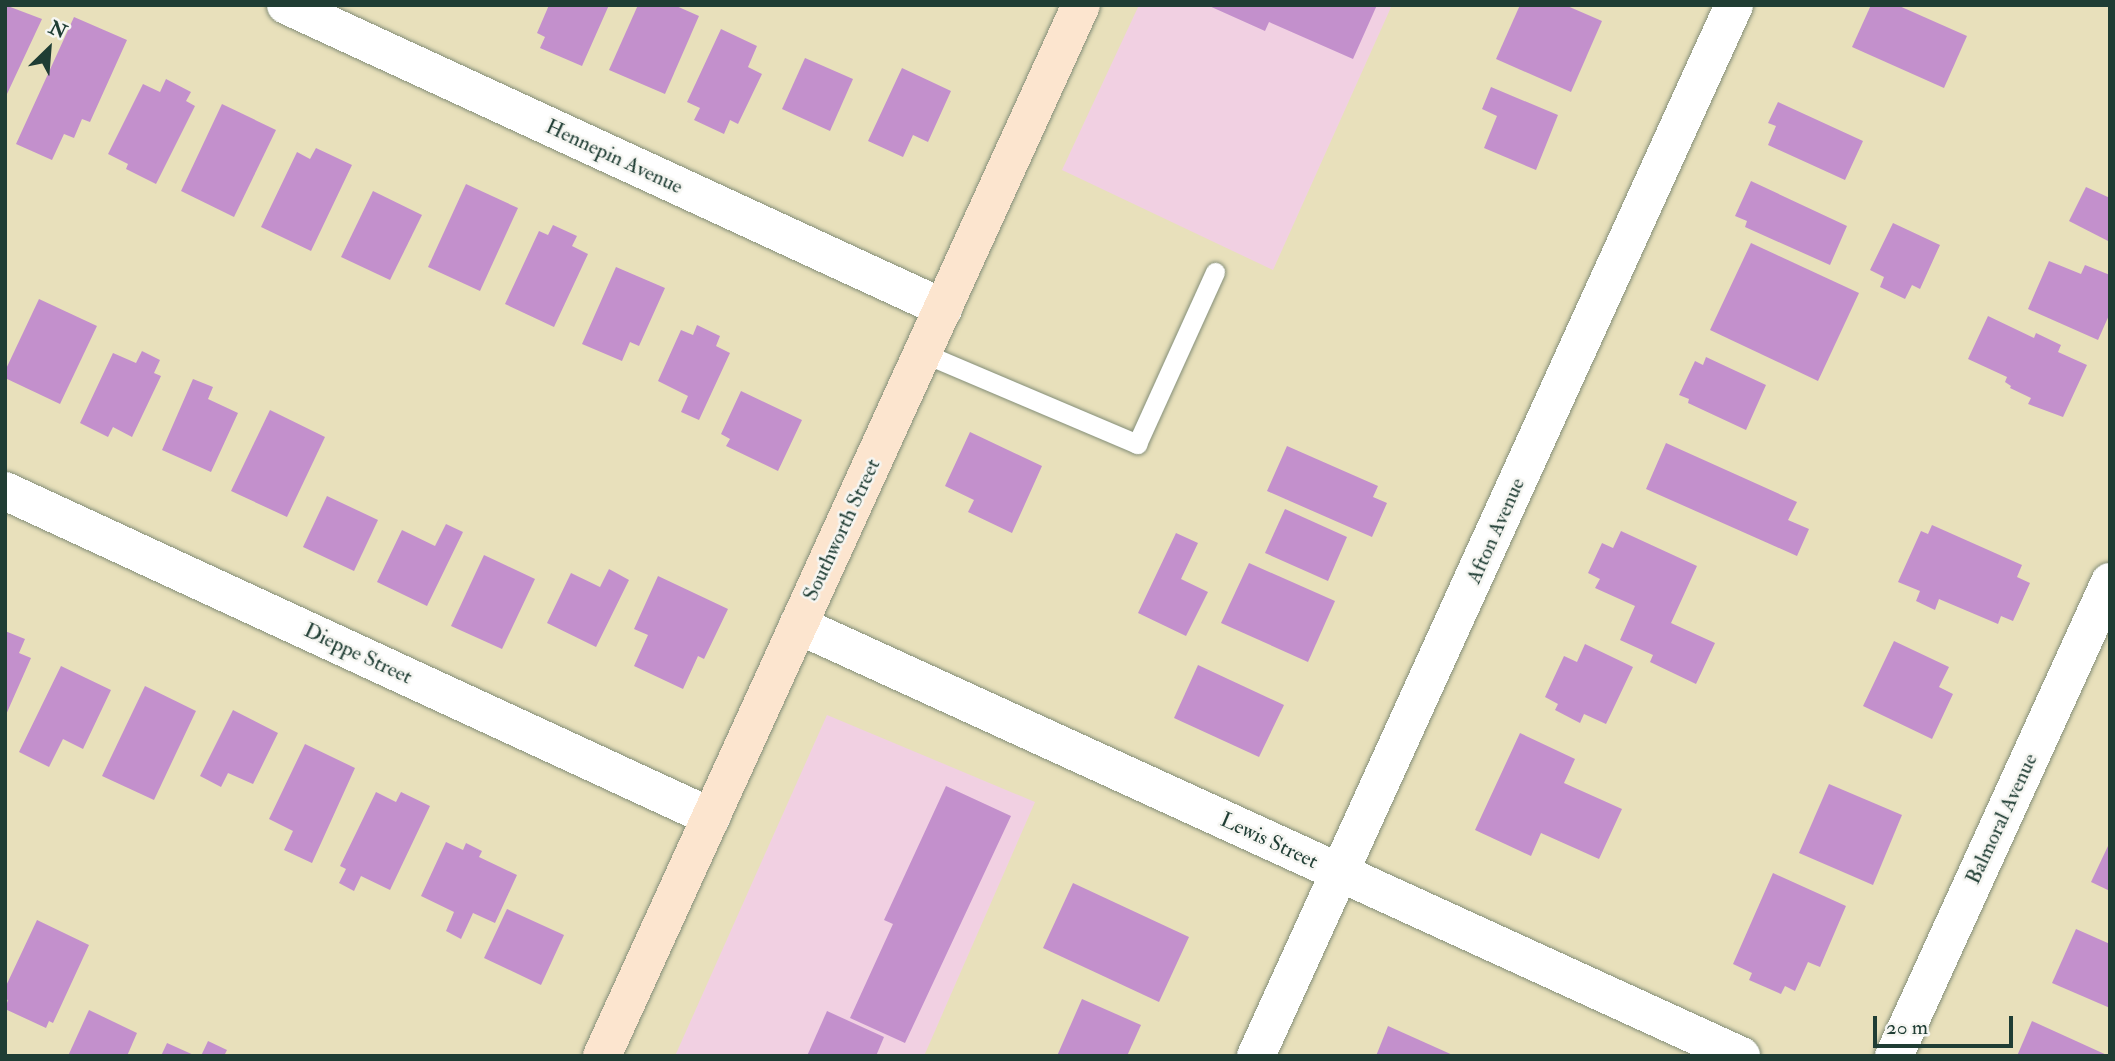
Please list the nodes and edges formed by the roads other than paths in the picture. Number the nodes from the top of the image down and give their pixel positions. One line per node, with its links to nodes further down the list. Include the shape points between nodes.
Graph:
1 (286, 5): 5 (street, Hennepin Avenue)
2 (1081, 5): 5 (main road, Southworth Street)
3 (1734, 5): 11 (street, Afton Avenue)
4 (1214, 272): 6 (lane, via 1137,444)
5 (943, 308): 6 (main road, Southworth Street)
6 (923, 353): 9 (main road, Southworth Street)
7 (5, 491): 10 (street, Dieppe Street)
8 (2110, 582): 15 (street, Balmoral Avenue)
9 (798, 625): 10 (main road, Southworth Street); 11 (street, Lewis Street)
10 (711, 817): 12 (main road, Southworth Street)
11 (1341, 873): 13 (street, Afton Avenue); 14 (street, Lewis Street)
12 (602, 1056)
13 (1256, 1056)
14 (1741, 1056)
15 (1894, 1056)

